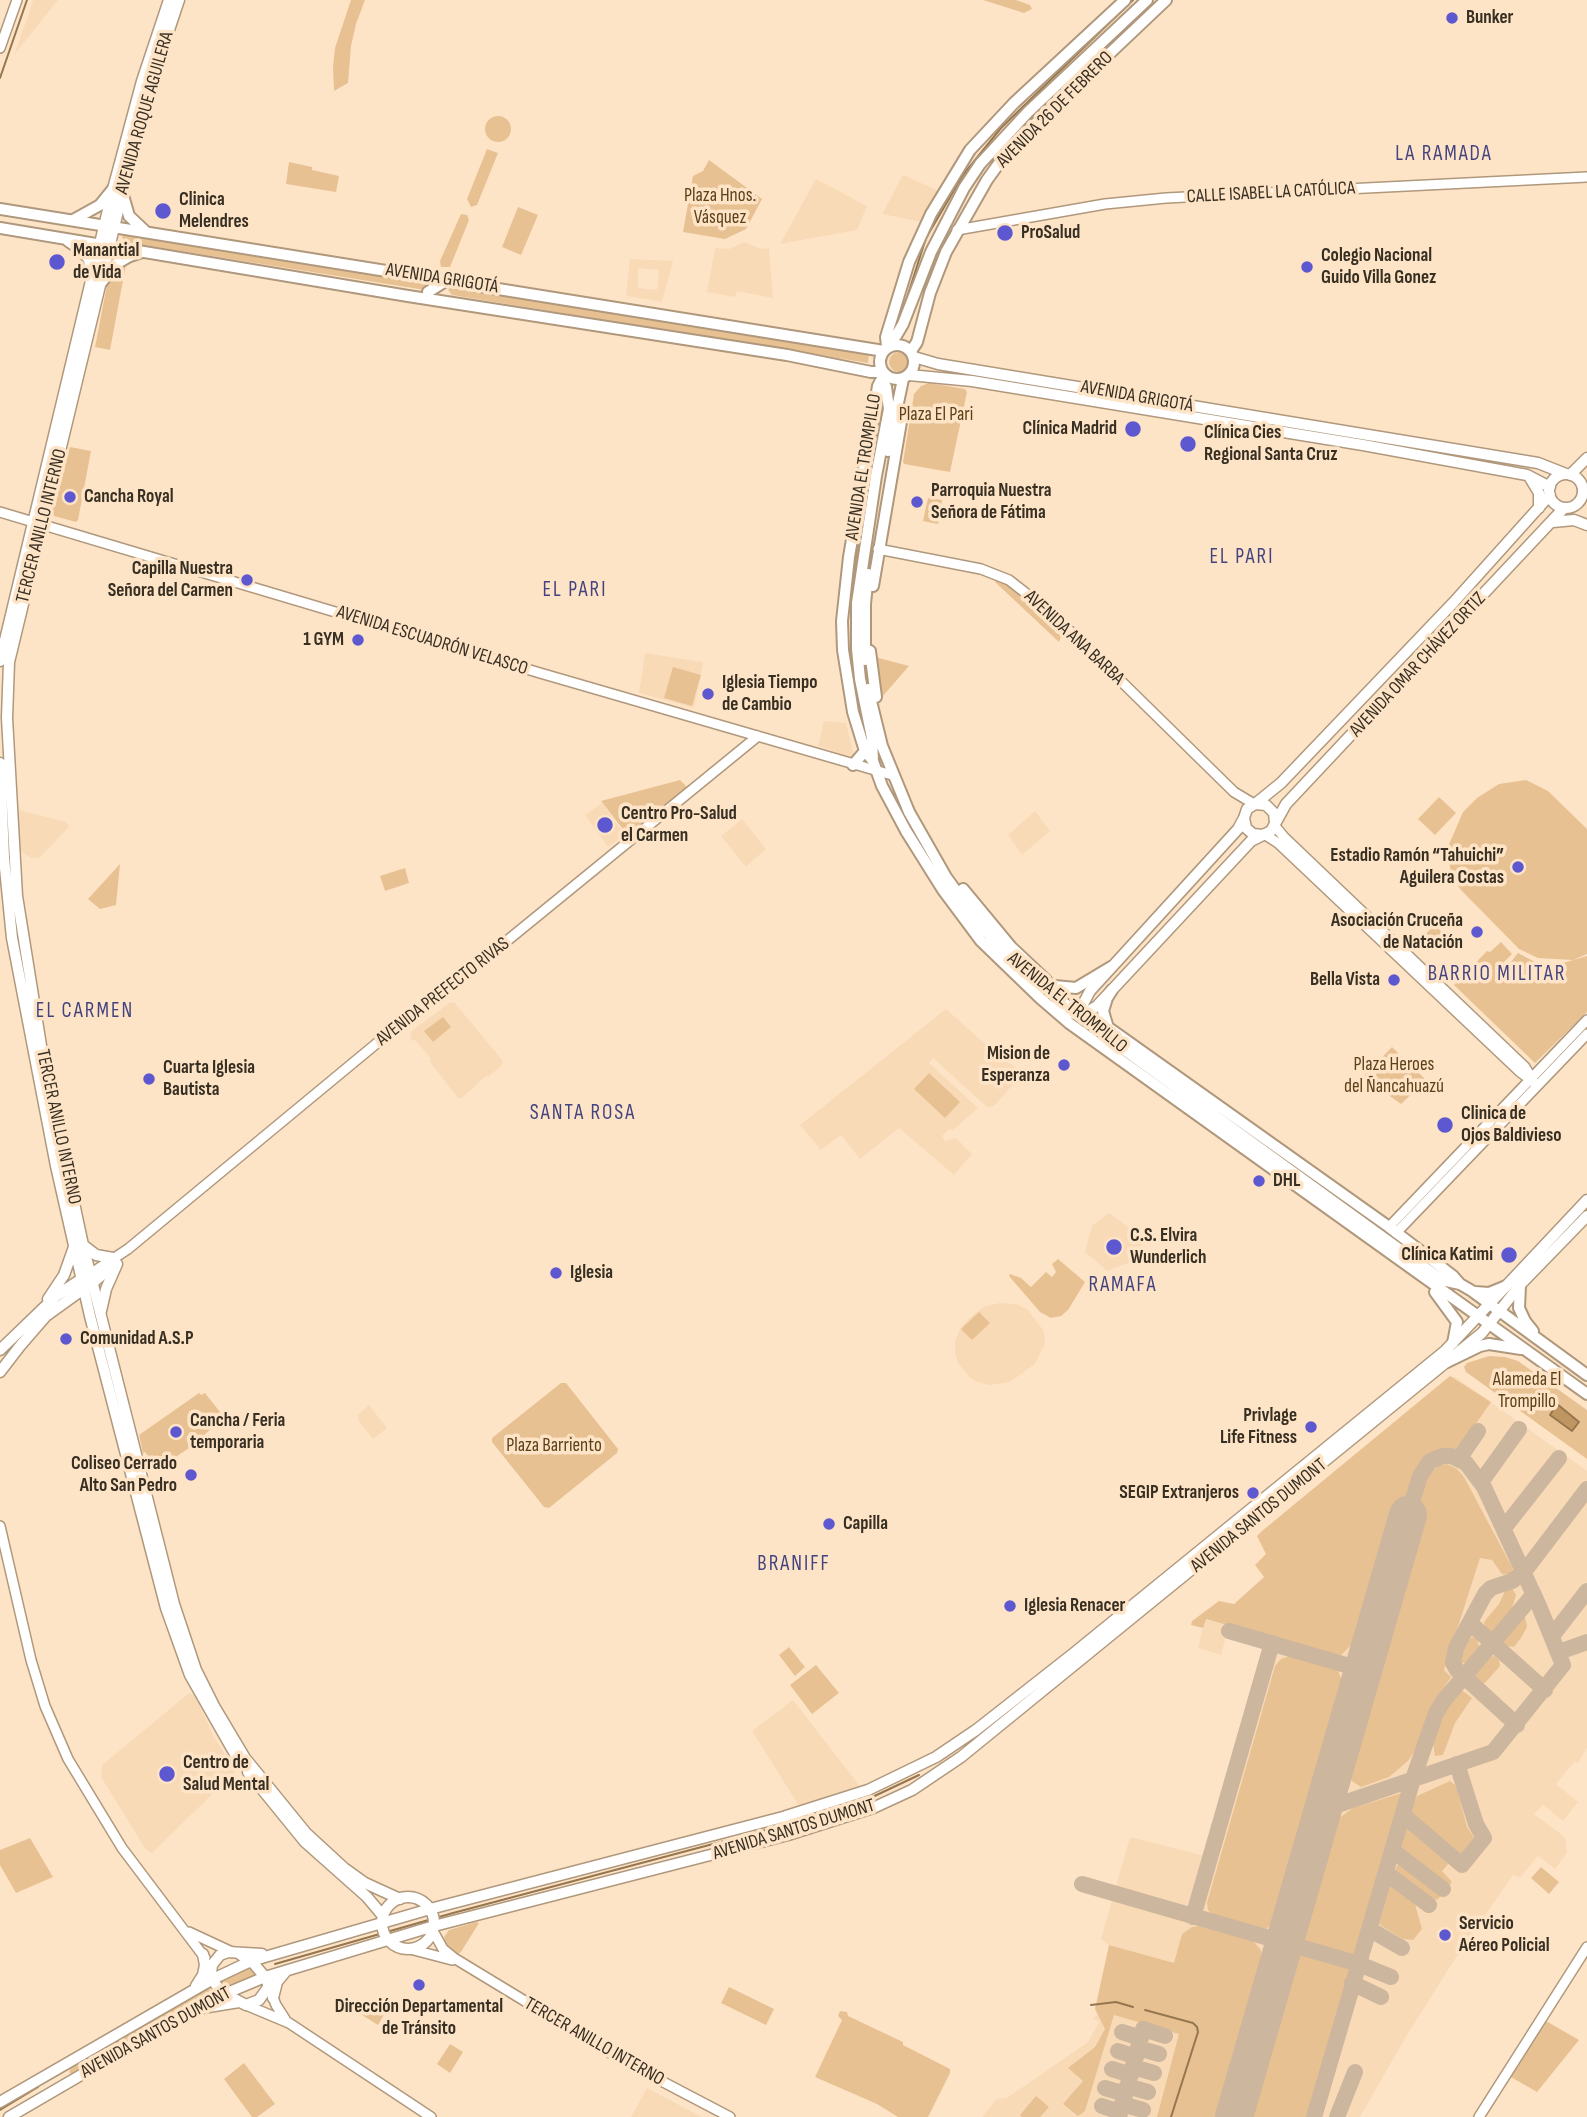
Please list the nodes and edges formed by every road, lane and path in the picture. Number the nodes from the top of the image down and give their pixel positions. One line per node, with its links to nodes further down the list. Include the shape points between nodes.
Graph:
1 (17, 0): 10 (street)
2 (169, 0): 11 (main road, AVENIDA ROQUE AGUILERA)
3 (178, 0): 12 (main road, AVENIDA ROQUE AGUILERA)
4 (1125, 0): 26 (main road, AVENIDA 26 DE FEBRERO, via 970,150 931,214 909,262)
5 (1147, 0): 26 (main road, AVENIDA 26 DE FEBRERO, via 980,164 940,232 903,324)
6 (1156, 0): 9 (main road, AVENIDA 26 DE FEBRERO)
7 (1166, 0): 8 (main road, AVENIDA 26 DE FEBRERO)
8 (1135, 30): 9 (main road); 19 (main road, AVENIDA 26 DE FEBRERO, via 1005,155)
9 (1114, 39): 27 (main road, AVENIDA 26 DE FEBRERO, via 1001,147 970,190 924,290)
10 (0, 48)
11 (152, 50): 12 (main road); 14 (main road, AVENIDA ROQUE AGUILERA)
12 (153, 78): 14 (main road, AVENIDA ROQUE AGUILERA)
13 (1587, 177): 19 (street, CALLE ISABEL LA CATÓLICA, via 1166,198)
14 (118, 190): 16 (main road); 17 (main road, AVENIDA ROQUE AGUILERA); 20 (main road, via 129,216)
15 (0, 207): 16 (main road, AVENIDA GRIGOTÁ)
16 (73, 220): 17 (main road, AVENIDA GRIGOTÁ)
17 (109, 226): 20 (main road, AVENIDA GRIGOTÁ); 22 (main road, TERCER ANILLO INTERNO)
18 (0, 228): 21 (main road, AVENIDA GRIGOTÁ)
19 (957, 230): 27 (main road, AVENIDA 26 DE FEBRERO, via 930,293)
20 (147, 233): 25 (main road, AVENIDA GRIGOTÁ)
21 (66, 239): 22 (main road, AVENIDA GRIGOTÁ); 24 (main road, via 83,251)
22 (105, 245): 23 (main road, AVENIDA GRIGOTÁ); 24 (main road, TERCER ANILLO INTERNO)
23 (147, 251): 24 (main road, via 122,259); 25 (main road, AVENIDA GRIGOTÁ)
24 (97, 282): 32 (main road, TERCER ANILLO INTERNO); 33 (main road, TERCER ANILLO INTERNO)
25 (437, 287): 26 (main road, AVENIDA GRIGOTÁ); 28 (main road, AVENIDA GRIGOTÁ)
26 (886, 347): 27 (main road, via 898,345); 28 (main road, via 880,361)
27 (912, 352): 29 (main road, AVENIDA GRIGOTÁ, via 938,364); 30 (main road, via 914,366)
28 (883, 375): 30 (main road, via 894,379); 59 (main road, AVENIDA EL TROMPILLO, via 877,386 843,601); 60 (main road, AVENIDA EL TROMPILLO, via 889,409 857,603)
29 (1008, 375): 31 (main road, via 1004,383); 36 (main road, AVENIDA GRIGOTÁ, via 1538,463)
30 (907, 376): 31 (main road, AVENIDA GRIGOTÁ); 49 (main road, AVENIDA EL TROMPILLO, via 884,520); 49 (main road, AVENIDA EL TROMPILLO, via 883,477)
31 (966, 380): 37 (main road, AVENIDA GRIGOTÁ)
32 (66, 389): 33 (main road, via 71,391); 35 (main road, TERCER ANILLO INTERNO)
33 (67, 415): 40 (main road, TERCER ANILLO INTERNO)
34 (1587, 458): 36 (main road)
35 (46, 472): 40 (main road, via 44,495); 45 (main road, TERCER ANILLO INTERNO)
36 (1568, 474): 38 (main road, via 1556,478); 39 (main road, via 1579,480)
37 (1527, 475): 38 (main road, AVENIDA GRIGOTÁ); 42 (main road, via 1539,493)
38 (1550, 491): 41 (main road, via 1556,505); 42 (main road, AVENIDA OMAR CHÁVEZ ORTIZ)
39 (1585, 494): 41 (main road)
40 (49, 498): 45 (main road, TERCER ANILLO INTERNO)
41 (1568, 508): 44 (main road, AVENIDA OMAR CHÁVEZ ORTIZ); 47 (main road)
42 (1538, 510): 46 (main road, AVENIDA OMAR CHÁVEZ ORTIZ)
43 (0, 512): 45 (street, AVENIDA ESCUADRÓN VELASCO)
44 (1553, 522): 47 (main road); 48 (main road, AVENIDA OMAR CHÁVEZ ORTIZ)
45 (38, 523): 50 (main road, TERCER ANILLO INTERNO); 51 (main road, TERCER ANILLO INTERNO); 62 (street, AVENIDA ESCUADRÓN VELASCO)
46 (1527, 523): 48 (main road, via 1538,525); 52 (main road, AVENIDA OMAR CHÁVEZ ORTIZ)
47 (1587, 524)
48 (1541, 536): 54 (main road, AVENIDA OMAR CHÁVEZ ORTIZ)
49 (876, 544): 55 (main road, AVENIDA EL TROMPILLO); 57 (main road, AVENIDA EL TROMPILLO, via 865,604); 69 (street, AVENIDA ANA BARBA, via 1009,580 1062,624)
50 (27, 549): 51 (main road, via 33,553); 58 (main road, TERCER ANILLO INTERNO)
51 (30, 574): 61 (main road, TERCER ANILLO INTERNO, via 9,662)
52 (1453, 603): 53 (main road, AVENIDA OMAR CHÁVEZ ORTIZ); 54 (main road, via 1456,612)
53 (1442, 614): 56 (main road, via 1451,617); 68 (main road, AVENIDA OMAR CHÁVEZ ORTIZ)
54 (1464, 614): 56 (main road, AVENIDA OMAR CHÁVEZ ORTIZ)
55 (870, 625): 57 (main road); 88 (main road, AVENIDA EL TROMPILLO, via 881,720 915,809 970,900 1010,947)
56 (1454, 626): 71 (main road, AVENIDA OMAR CHÁVEZ ORTIZ)
57 (864, 649): 63 (main road, AVENIDA EL TROMPILLO, via 866,680)
58 (0, 661)
59 (845, 669): 60 (main road); 64 (main road, AVENIDA EL TROMPILLO)
60 (864, 705): 66 (main road, AVENIDA EL TROMPILLO, via 872,738)
61 (3, 716): 70 (main road, TERCER ANILLO INTERNO)
62 (758, 736): 66 (street, AVENIDA ESCUADRÓN VELASCO); 107 (street, AVENIDA PREFECTO RIVAS)
63 (882, 746): 66 (street); 67 (main road, AVENIDA EL TROMPILLO)
64 (865, 751): 66 (main road); 66 (main road, AVENIDA EL TROMPILLO)
65 (0, 763): 73 (main road, TERCER ANILLO INTERNO)
66 (867, 766): 67 (street, AVENIDA ESCUADRÓN VELASCO); 90 (main road, AVENIDA EL TROMPILLO, via 964,921)
67 (892, 775): 87 (main road, AVENIDA EL TROMPILLO, via 926,845 962,901 1002,950)
68 (1281, 783): 71 (main road, via 1284,793); 72 (main road, AVENIDA OMAR CHÁVEZ ORTIZ)
69 (1234, 792): 72 (street, AVENIDA ANA BARBA); 74 (street, AVENIDA ANA BARBA)
70 (11, 794): 78 (main road, via 8,838); 80 (main road, TERCER ANILLO INTERNO)
71 (1294, 796): 75 (main road, AVENIDA OMAR CHÁVEZ ORTIZ)
72 (1255, 804): 74 (main road); 75 (main road, via 1270,808)
73 (1, 807): 78 (main road, TERCER ANILLO INTERNO)
74 (1244, 818): 76 (main road, via 1249,832); 77 (main road)
75 (1275, 824): 76 (main road); 84 (street)
76 (1264, 835): 79 (main road); 84 (street)
77 (1226, 843): 79 (main road, via 1237,846); 81 (main road)
78 (2, 850): 80 (main road, via 11,854); 96 (main road, TERCER ANILLO INTERNO, via 12,938)
79 (1238, 855): 83 (main road)
80 (16, 880): 98 (main road, TERCER ANILLO INTERNO)
81 (1160, 913): 82 (main road); 83 (main road, via 1142,936 1143,943)
82 (1132, 945): 85 (main road); 86 (main road, via 1140,947 1142,954)
83 (1153, 947): 86 (main road)
84 (1407, 959): 97 (street)
85 (1111, 967): 88 (main road, via 1082,986); 91 (main road, via 1086,996)
86 (1125, 976): 89 (main road)
87 (1040, 984): 88 (main road); 91 (main road, AVENIDA EL TROMPILLO)
88 (1054, 987): 91 (main road, AVENIDA EL TROMPILLO)
89 (1112, 990): 91 (main road); 93 (main road, via 1103,1011)
90 (1049, 1006): 91 (main road); 95 (main road, AVENIDA EL TROMPILLO)
91 (1083, 1012): 93 (main road, AVENIDA EL TROMPILLO); 95 (main road); 102 (main road, AVENIDA EL TROMPILLO)
92 (1587, 1020): 97 (street)
93 (1108, 1028): 99 (main road, AVENIDA EL TROMPILLO)
94 (1587, 1034): 97 (street)
95 (1094, 1041): 108 (main road, AVENIDA EL TROMPILLO)
96 (38, 1080): 98 (main road); 100 (main road, TERCER ANILLO INTERNO)
97 (1535, 1082): 105 (street)
98 (50, 1095): 101 (main road, TERCER ANILLO INTERNO)
99 (1223, 1108): 102 (main road); 105 (main road, AVENIDA EL TROMPILLO)
100 (45, 1112): 101 (main road, via 50,1112); 106 (main road, TERCER ANILLO INTERNO)
101 (57, 1126): 106 (main road, TERCER ANILLO INTERNO)
102 (1257, 1146): 110 (main road, AVENIDA EL TROMPILLO, via 1442,1280)
103 (1587, 1200): 112 (main road, AVENIDA SANTOS DUMONT)
104 (1587, 1216): 111 (main road, AVENIDA SANTOS DUMONT)
105 (1393, 1230): 110 (main road, AVENIDA EL TROMPILLO)
106 (79, 1246): 107 (main road); 109 (main road, TERCER ANILLO INTERNO); 116 (main road)
107 (115, 1261): 109 (street, AVENIDA PREFECTO RIVAS); 118 (main road)
108 (1425, 1279): 119 (main road, AVENIDA EL TROMPILLO); 121 (main road, via 1456,1319)
109 (87, 1281): 114 (main road, AVENIDA PREFECTO RIVAS); 116 (main road, AVENIDA PREFECTO RIVAS); 118 (main road, TERCER ANILLO INTERNO)
110 (1460, 1284): 113 (main road, AVENIDA EL TROMPILLO)
111 (1520, 1285): 117 (main road, AVENIDA SANTOS DUMONT); 122 (main road, via 1520,1312)
112 (1506, 1286): 113 (main road, via 1489,1293); 115 (main road, AVENIDA SANTOS DUMONT)
113 (1472, 1292): 115 (main road, AVENIDA EL TROMPILLO)
114 (61, 1304): 118 (main road, via 81,1306); 126 (main road, AVENIDA PREFECTO RIVAS, via 31,1332)
115 (1490, 1304): 117 (main road, AVENIDA EL TROMPILLO); 119 (main road, AVENIDA SANTOS DUMONT)
116 (40, 1311): 123 (main road, AVENIDA PREFECTO RIVAS)
117 (1500, 1312): 120 (main road, AVENIDA SANTOS DUMONT); 122 (main road, AVENIDA EL TROMPILLO)
118 (95, 1316): 129 (main road, TERCER ANILLO INTERNO); 130 (main road, TERCER ANILLO INTERNO)
119 (1478, 1317): 120 (main road, AVENIDA EL TROMPILLO); 121 (main road, AVENIDA SANTOS DUMONT)
120 (1490, 1325): 124 (main road, AVENIDA EL TROMPILLO); 125 (main road, AVENIDA SANTOS DUMONT)
121 (1453, 1343): 136 (main road, AVENIDA SANTOS DUMONT)
122 (1547, 1346): 127 (main road, AVENIDA EL TROMPILLO)
123 (0, 1350)
124 (1527, 1351): 125 (main road, via 1489,1344); 128 (main road, AVENIDA EL TROMPILLO)
125 (1447, 1362): 138 (main road, AVENIDA SANTOS DUMONT)
126 (0, 1372)
127 (1587, 1375)
128 (1587, 1394)
129 (119, 1424): 130 (main road, via 126,1445); 131 (main road, TERCER ANILLO INTERNO)
130 (134, 1444): 132 (main road, TERCER ANILLO INTERNO)
131 (127, 1458): 132 (main road, via 136,1459); 134 (main road, TERCER ANILLO INTERNO)
132 (144, 1486): 134 (main road, TERCER ANILLO INTERNO)
133 (0, 1527): 149 (street, via 31,1660 68,1759 122,1848)
134 (153, 1540): 135 (main road, TERCER ANILLO INTERNO)
135 (163, 1580): 140 (main road, TERCER ANILLO INTERNO, via 214,1706); 140 (main road, TERCER ANILLO INTERNO, via 177,1640 202,1698 243,1766)
136 (962, 1741): 137 (main road, AVENIDA SANTOS DUMONT); 138 (main road, via 948,1753)
137 (936, 1757): 139 (main road, via 943,1765); 141 (main road, AVENIDA SANTOS DUMONT, via 868,1790)
138 (952, 1764): 139 (main road, AVENIDA SANTOS DUMONT)
139 (925, 1782): 141 (main road, AVENIDA SANTOS DUMONT, via 873,1808 788,1835)
140 (290, 1820): 142 (main road, TERCER ANILLO INTERNO); 143 (main road, TERCER ANILLO INTERNO)
141 (704, 1847): 146 (main road, AVENIDA SANTOS DUMONT); 147 (main road, AVENIDA SANTOS DUMONT)
142 (338, 1873): 143 (main road, via 363,1889); 148 (main road, TERCER ANILLO INTERNO, via 367,1897)
143 (367, 1884): 145 (main road, TERCER ANILLO INTERNO)
144 (412, 1898): 145 (main road); 146 (main road); 147 (main road, via 419,1900)
145 (400, 1899): 148 (main road, via 389,1905)
146 (465, 1900): 147 (main road, AVENIDA SANTOS DUMONT)
147 (432, 1920): 148 (main road, AVENIDA SANTOS DUMONT); 148 (main road, AVENIDA SANTOS DUMONT); 151 (main road, via 424,1944); 156 (street, TERCER ANILLO INTERNO, via 443,1950)
148 (385, 1929): 151 (main road, via 395,1945); 152 (main road, AVENIDA SANTOS DUMONT); 155 (main road, AVENIDA SANTOS DUMONT)
149 (187, 1931): 153 (street); 154 (street)
150 (1587, 1947): 175 (street)
151 (407, 1949): 152 (main road); 156 (street, TERCER ANILLO INTERNO)
152 (353, 1950): 158 (main road, AVENIDA SANTOS DUMONT)
153 (235, 1952): 155 (main road); 157 (main road); 159 (main road, via 220,1955)
154 (203, 1954): 159 (street); 161 (main road, via 203,1975)
155 (274, 1954): 157 (main road, AVENIDA SANTOS DUMONT)
156 (460, 1962): 174 (street, TERCER ANILLO INTERNO, via 627,2063)
157 (252, 1963): 159 (main road, AVENIDA SANTOS DUMONT); 160 (main road)
158 (288, 1970): 160 (main road, AVENIDA SANTOS DUMONT); 163 (main road)
159 (212, 1974): 161 (main road, AVENIDA SANTOS DUMONT); 162 (main road)
160 (266, 1979): 162 (main road, AVENIDA SANTOS DUMONT); 163 (street); 164 (main road, via 263,1996)
161 (190, 1992): 167 (main road, AVENIDA SANTOS DUMONT)
162 (223, 1993): 164 (main road); 165 (main road, AVENIDA SANTOS DUMONT)
163 (273, 1998): 166 (street)
164 (243, 2004): 165 (main road); 166 (street)
165 (192, 2010): 169 (main road, AVENIDA SANTOS DUMONT)
166 (289, 2023): 173 (street)
167 (80, 2054): 168 (main road, AVENIDA SANTOS DUMONT); 169 (main road, via 65,2070)
168 (54, 2070): 170 (main road, via 62,2079); 171 (main road, AVENIDA SANTOS DUMONT)
169 (71, 2081): 170 (main road, AVENIDA SANTOS DUMONT)
170 (47, 2094): 172 (main road, AVENIDA SANTOS DUMONT)
171 (0, 2102)
172 (9, 2117)
173 (431, 2117)
174 (730, 2117)
175 (1479, 2117)

